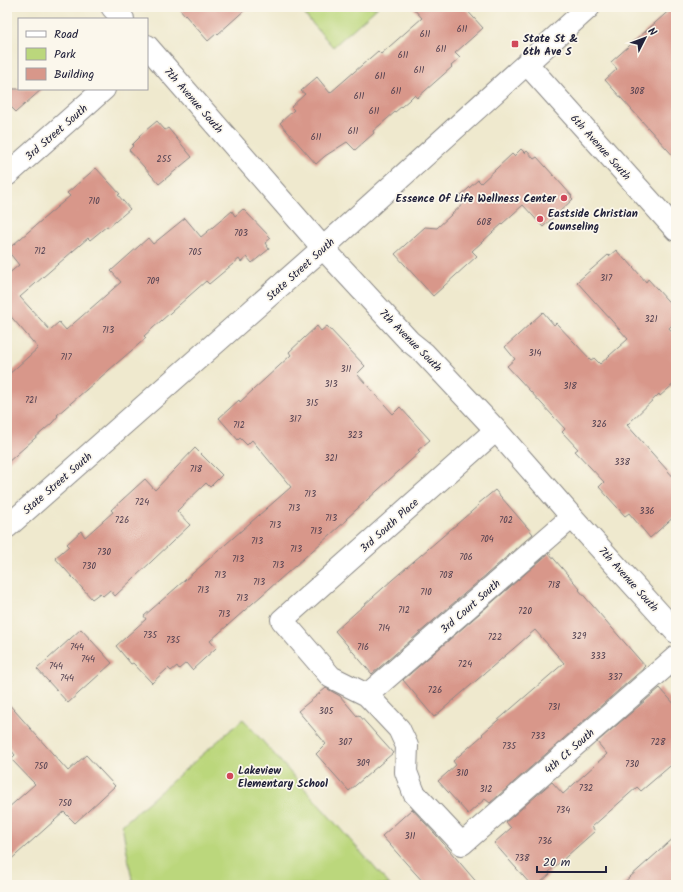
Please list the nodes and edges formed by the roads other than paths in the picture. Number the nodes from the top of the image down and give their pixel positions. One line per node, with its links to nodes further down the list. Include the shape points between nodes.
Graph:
1 (112, 7): 3 (street)
2 (589, 7): 5 (street, State Street South)
3 (122, 18)
4 (148, 49): 9 (street, 7th Avenue South)
5 (527, 64): 8 (street, 6th Avenue South); 9 (street, State Street South)
6 (103, 90): 7 (street, 3rd Street South)
7 (7, 175)
8 (676, 230)
9 (323, 248): 10 (street, 7th Avenue South); 12 (street, State Street South)
10 (496, 430): 11 (street, 7th Avenue South); 15 (street, 3rd South Place, via 282,620 331,676)
11 (572, 516): 13 (street, 7th Avenue South); 15 (street, 3rd Court South)
12 (7, 527)
13 (676, 632)
14 (676, 657): 15 (street, 4th Ct South, via 462,844 414,793 406,772 407,746 402,734)
15 (367, 695)

